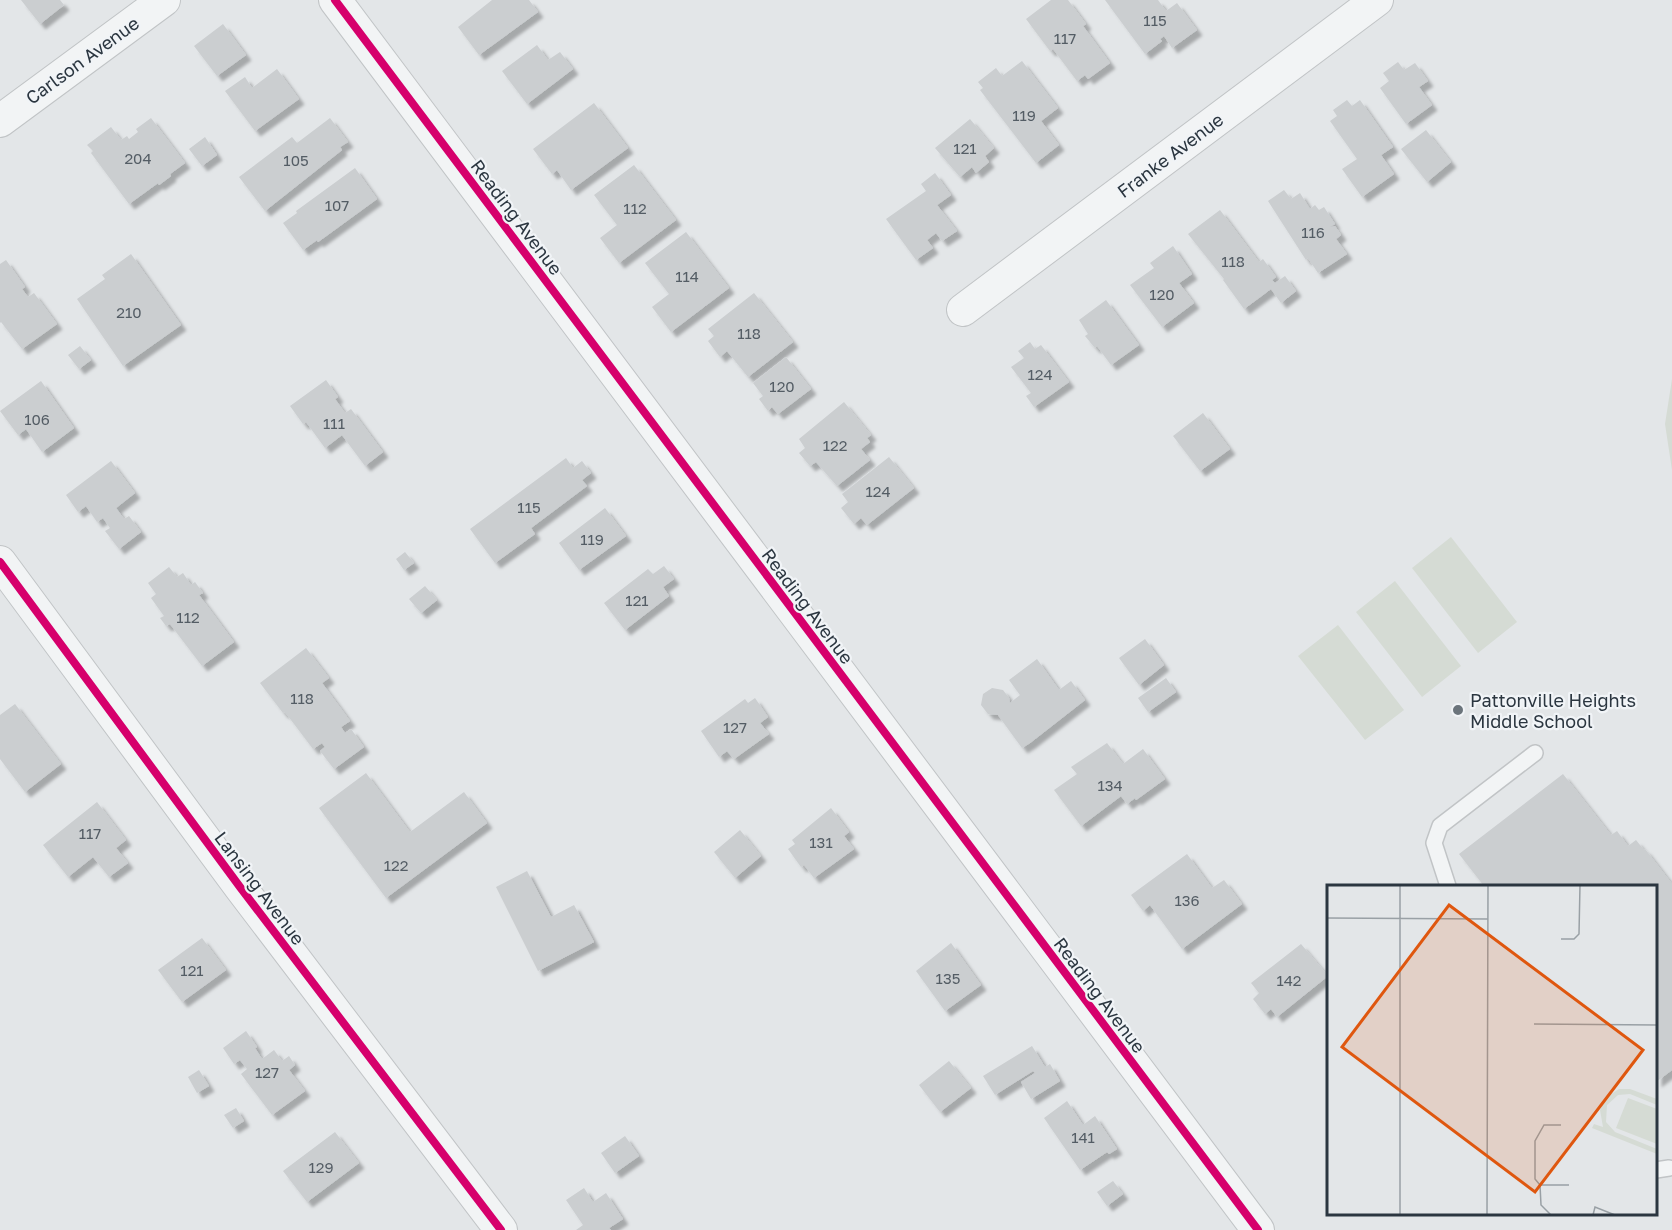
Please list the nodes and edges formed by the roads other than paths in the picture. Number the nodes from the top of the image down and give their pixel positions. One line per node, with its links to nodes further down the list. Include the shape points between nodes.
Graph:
1 (164, 0): 4 (street, Carlson Avenue)
2 (334, 0): 10 (street, Reading Avenue)
3 (1377, 0): 5 (street, Franke Avenue)
4 (0, 121)
5 (963, 310)
6 (0, 562): 9 (street, Lansing Avenue)
7 (1535, 753): 8 (lane, via 1440,826 1434,843)
8 (1448, 885)
9 (501, 1230)
10 (1258, 1230)

